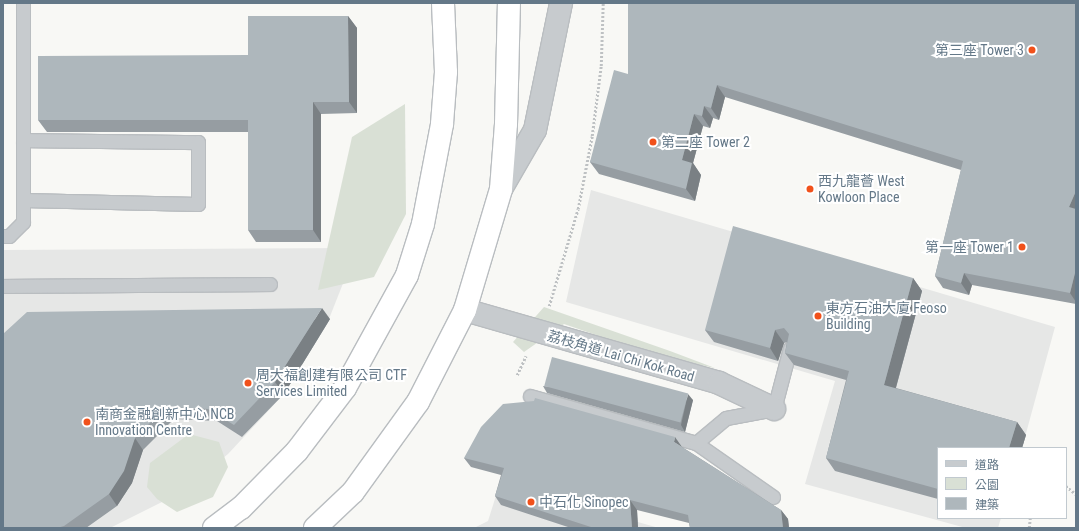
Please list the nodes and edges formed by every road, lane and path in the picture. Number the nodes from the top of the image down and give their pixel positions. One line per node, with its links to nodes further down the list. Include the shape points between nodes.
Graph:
1 (23, 3): 6 (lane)
2 (443, 3): 22 (highway, via 446,72 442,124 423,224 407,275 345,388 297,451 240,508)
3 (509, 3): 7 (highway, via 506,124)
4 (561, 3): 7 (street, via 535,130)
5 (603, 3): 13 (path, via 601,66 578,209 558,285)
6 (23, 140): 8 (lane); 8 (lane, via 198,142 198,204)
7 (501, 189): 12 (highway)
8 (23, 200): 9 (lane, via 23,222 9,236)
9 (3, 236)
10 (270, 284): 11 (lane)
11 (3, 286)
12 (465, 310): 13 (street, 荔枝角道 Lai Chi Kok Road); 23 (highway, via 418,402 353,492)
13 (538, 332): 15 (path); 17 (street, 荔枝角道 Lai Chi Kok Road, via 719,383)
14 (790, 348): 17 (lane)
15 (517, 375)
16 (530, 396): 18 (lane)
17 (774, 409): 18 (lane, via 726,418)
18 (696, 443): 21 (lane)
19 (1067, 487): 20 (path)
20 (1076, 494)
21 (773, 497)
22 (214, 528)
23 (315, 528)

